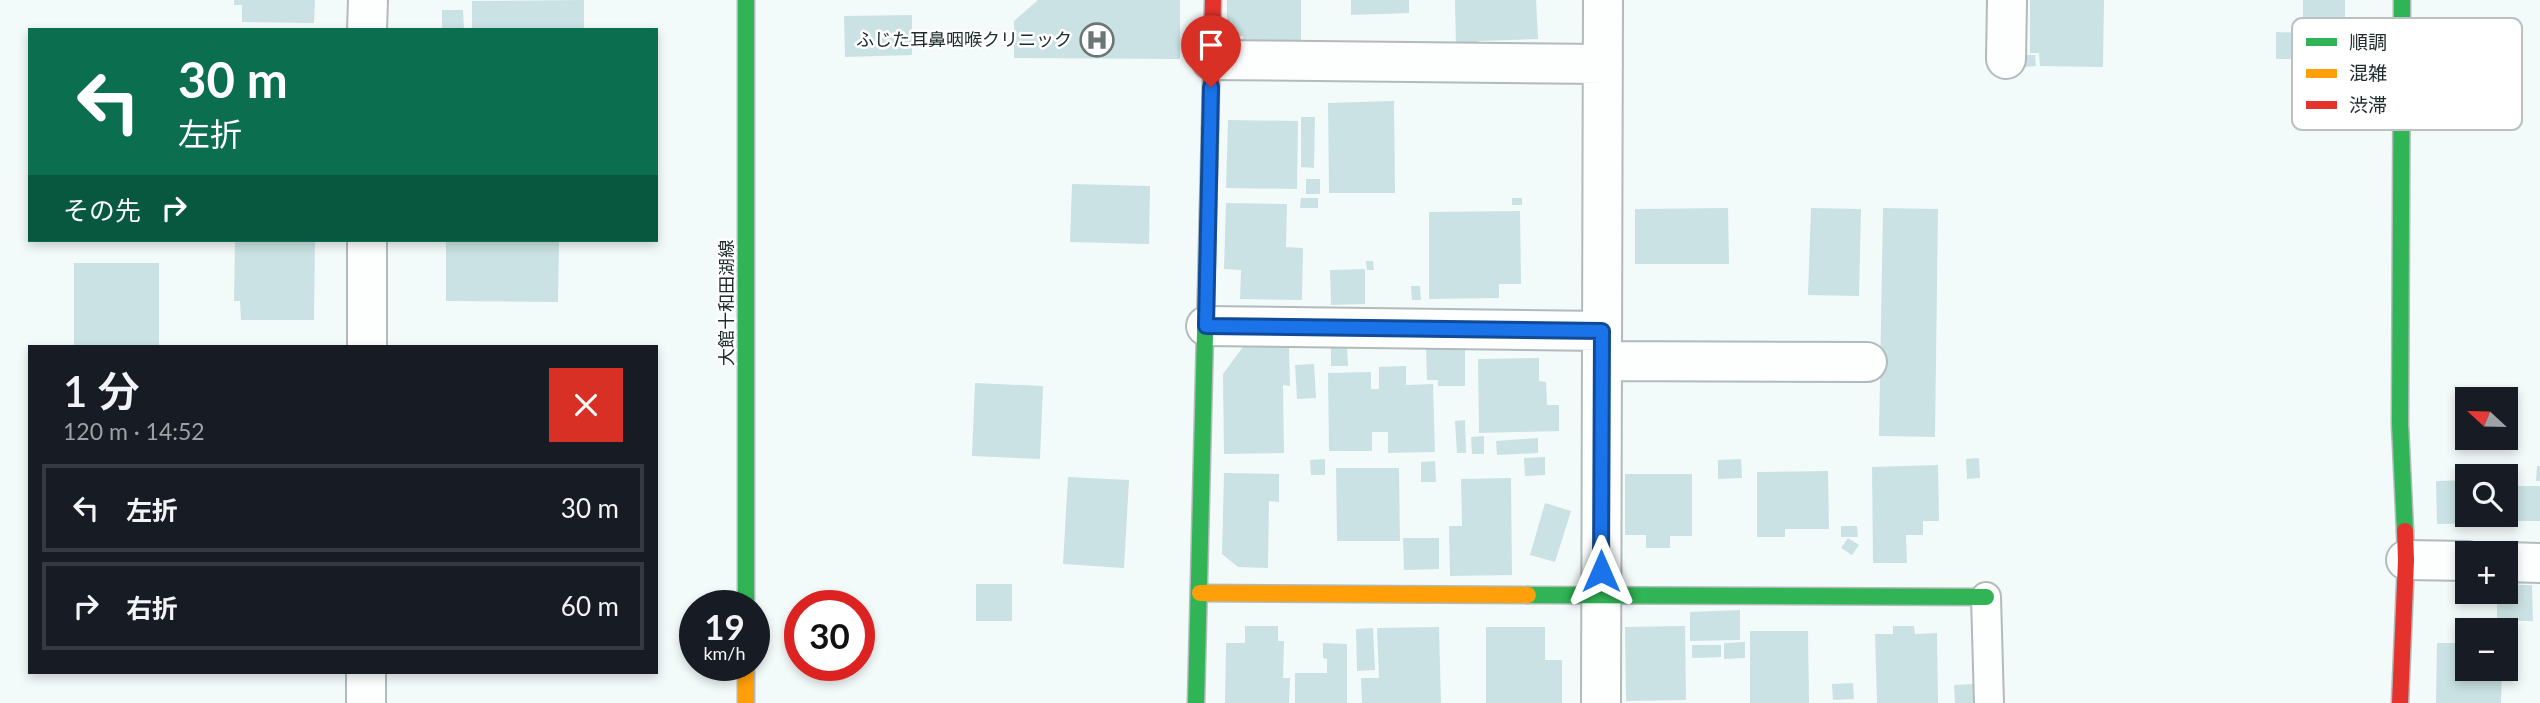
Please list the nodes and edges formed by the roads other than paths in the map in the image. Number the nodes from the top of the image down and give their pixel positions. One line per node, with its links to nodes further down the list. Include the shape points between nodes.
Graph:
1 (368, 0): 8 (street)
2 (746, 0): 22 (street, 大館十和田湖線)
3 (1213, 0): 10 (street)
4 (1603, 0): 11 (street)
5 (2007, 0): 9 (street)
6 (2402, 0): 7 (street)
7 (2402, 18)
8 (368, 28)
9 (2006, 59)
10 (1211, 60): 11 (street); 14 (street)
11 (1603, 64): 16 (street)
12 (2401, 130): 18 (street, via 2400,425)
13 (367, 242): 15 (street)
14 (1206, 326): 16 (street); 23 (street)
15 (367, 345)
16 (1602, 346): 17 (street); 24 (street)
17 (1867, 362)
18 (2406, 560): 19 (street); 33 (street)
19 (2455, 561)
20 (2518, 562): 21 (street)
21 (2540, 563)
22 (746, 590)
23 (1200, 593): 24 (street); 30 (street)
24 (1601, 596): 25 (street); 31 (street)
25 (1986, 597): 32 (lane)
26 (366, 674): 28 (street)
27 (746, 681): 29 (street)
28 (366, 703)
29 (746, 703)
30 (1196, 703)
31 (1601, 703)
32 (1989, 703)
33 (2400, 703)

